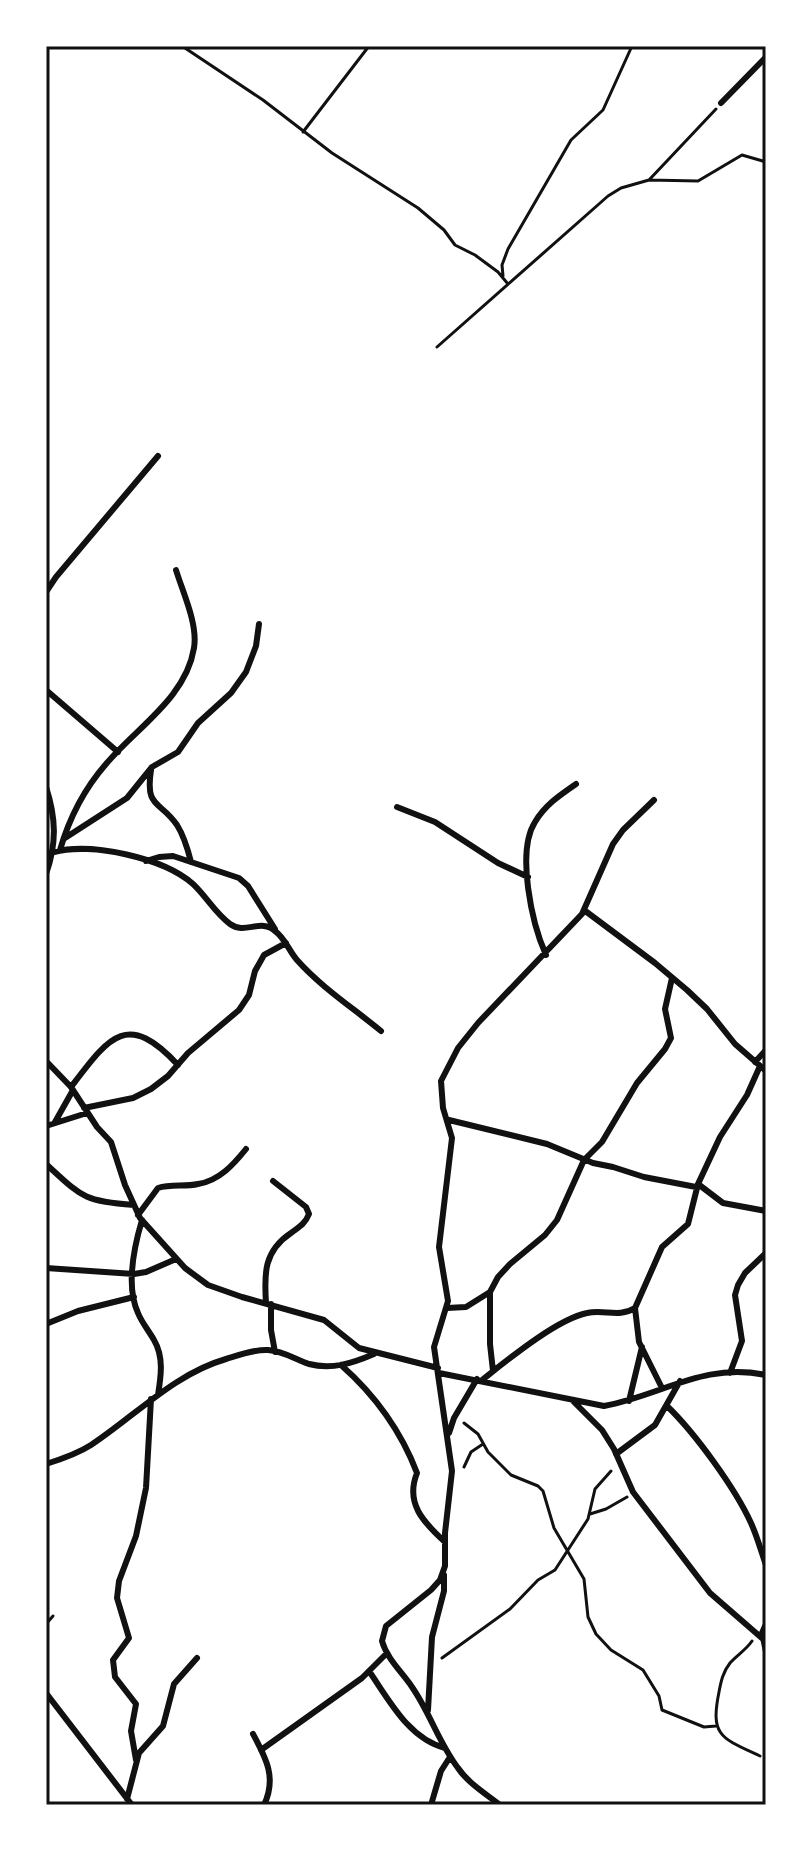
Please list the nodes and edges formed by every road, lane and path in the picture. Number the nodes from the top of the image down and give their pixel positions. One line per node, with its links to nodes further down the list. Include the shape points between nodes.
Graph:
1 (182, 46): 6 (path)
2 (369, 46): 6 (path)
3 (632, 46): 9 (path, via 603,110 571,140 508,249 502,271)
4 (766, 57): 5 (street)
5 (721, 103): 8 (path)
6 (303, 133): 9 (path, via 418,208 455,245)
7 (766, 162): 8 (path, via 742,155 698,181)
8 (649, 180): 9 (path, via 608,196)
9 (508, 284): 10 (path)
10 (437, 347)
11 (158, 456): 13 (street)
12 (176, 570): 16 (street, via 194,633 190,664 176,689)
13 (46, 592)
14 (259, 624): 17 (street, via 246,672 231,693 198,723 178,752)
15 (46, 690): 16 (street)
16 (118, 752): 22 (street, via 85,791)
17 (152, 767): 22 (street, via 127,798); 25 (street, via 150,794 175,822)
18 (576, 784): 27 (street, via 535,821 527,847)
19 (46, 787): 23 (street)
20 (654, 800): 28 (street, via 613,844)
21 (397, 807): 27 (street, via 435,822)
22 (63, 839): 23 (street)
23 (57, 851): 24 (street, via 100,850); 26 (street)
24 (146, 861): 25 (street, via 173,856); 29 (street, via 178,873 237,928 266,926)
25 (191, 862): 29 (street, via 239,878)
26 (46, 874)
27 (528, 877): 31 (street, via 531,913)
28 (584, 910): 31 (street); 32 (street)
29 (277, 932): 30 (street)
30 (286, 943): 33 (street, via 329,990); 36 (street, via 264,955 239,1010)
31 (546, 955): 40 (street, via 458,1048 441,1081)
32 (672, 978): 37 (street); 44 (street, via 665,1009 671,1038 602,1142)
33 (381, 1031)
34 (766, 1050): 37 (street)
35 (46, 1061): 38 (street)
36 (178, 1065): 38 (street, via 150,1039 130,1032 116,1037); 39 (street, via 142,1094)
37 (760, 1066): 47 (street)
38 (72, 1089): 39 (street); 41 (street)
39 (86, 1110): 41 (street); 48 (street, via 111,1142)
40 (449, 1120): 44 (street, via 547,1144); 58 (street, via 451,1163 439,1247)
41 (54, 1123): 42 (street)
42 (46, 1126)
43 (246, 1149): 50 (street, via 215,1178 158,1188)
44 (584, 1160): 47 (street); 55 (street, via 557,1220 510,1264)
45 (46, 1164): 48 (street, via 79,1195)
46 (273, 1181): 57 (street, via 309,1214 268,1255)
47 (697, 1186): 49 (street, via 723,1203); 59 (street, via 688,1224 662,1247)
48 (134, 1205): 50 (street)
49 (766, 1211)
50 (140, 1218): 52 (street); 54 (street)
51 (766, 1253): 67 (street, via 738,1285 742,1341)
52 (176, 1259): 54 (street); 57 (street, via 208,1285)
53 (46, 1268): 54 (street)
54 (134, 1274): 56 (street)
55 (490, 1292): 58 (street, via 466,1307); 66 (street)
56 (134, 1297): 60 (street); 72 (street, via 161,1362)
57 (268, 1304): 62 (street); 63 (street, via 324,1320)
58 (447, 1308): 65 (street, via 434,1347)
59 (635, 1308): 61 (street); 66 (street, via 616,1314 587,1312)
60 (46, 1324)
61 (642, 1347): 71 (street); 74 (street)
62 (275, 1352): 64 (street, via 310,1364); 72 (street, via 222,1360)
63 (374, 1354): 64 (street); 65 (street)
64 (341, 1365): 84 (street, via 398,1431 417,1473 412,1487 417,1510)
65 (438, 1371): 69 (street); 77 (street)
66 (493, 1371): 69 (street)
67 (730, 1373): 68 (street); 70 (street)
68 (766, 1375)
69 (480, 1380): 73 (street); 76 (street)
70 (680, 1381): 71 (street); 75 (street)
71 (662, 1388): 74 (street)
72 (155, 1397): 80 (street, via 91,1445); 106 (street, via 146,1488 117,1598 129,1638 113,1660 115,1677 136,1704 131,1731)
73 (573, 1401): 74 (street, via 604,1406); 79 (street, via 602,1430)
74 (629, 1401)
75 (667, 1406): 79 (street, via 655,1425); 86 (street, via 732,1490)
76 (455, 1416): 77 (street); 78 (path)
77 (448, 1437): 84 (street, via 452,1471)
78 (483, 1444): 81 (path, via 471,1452); 85 (path, via 511,1475 543,1491)
79 (617, 1457): 82 (street); 83 (path, via 595,1489)
80 (46, 1464)
81 (463, 1468)
82 (633, 1492): 83 (path); 91 (street, via 710,1593)
83 (590, 1514): 85 (path)
84 (445, 1542): 87 (street)
85 (567, 1549): 96 (path, via 555,1570 510,1609); 100 (path, via 584,1579 588,1617 596,1634 643,1670 662,1710 704,1727)
86 (766, 1565)
87 (444, 1568): 94 (street, via 431,1590 386,1626 382,1641); 96 (street)
88 (53, 1616): 89 (lane)
89 (46, 1624)
90 (766, 1624): 92 (street)
91 (756, 1634): 92 (street); 100 (path, via 722,1675)
92 (763, 1639): 93 (street)
93 (766, 1652)
94 (387, 1653): 97 (street); 99 (street)
95 (197, 1658): 106 (street, via 174,1684 163,1726)
96 (429, 1668): 99 (street)
97 (369, 1671): 102 (street, via 416,1734); 103 (street)
98 (46, 1693): 107 (street)
99 (428, 1714): 102 (street)
100 (716, 1726): 104 (path)
101 (253, 1734): 103 (street)
102 (445, 1748): 105 (street)
103 (261, 1750): 108 (street, via 271,1781)
104 (760, 1756)
105 (450, 1757): 109 (street); 110 (street)
106 (136, 1760): 107 (street)
107 (130, 1802)
108 (264, 1805)
109 (431, 1805)
110 (500, 1805)

